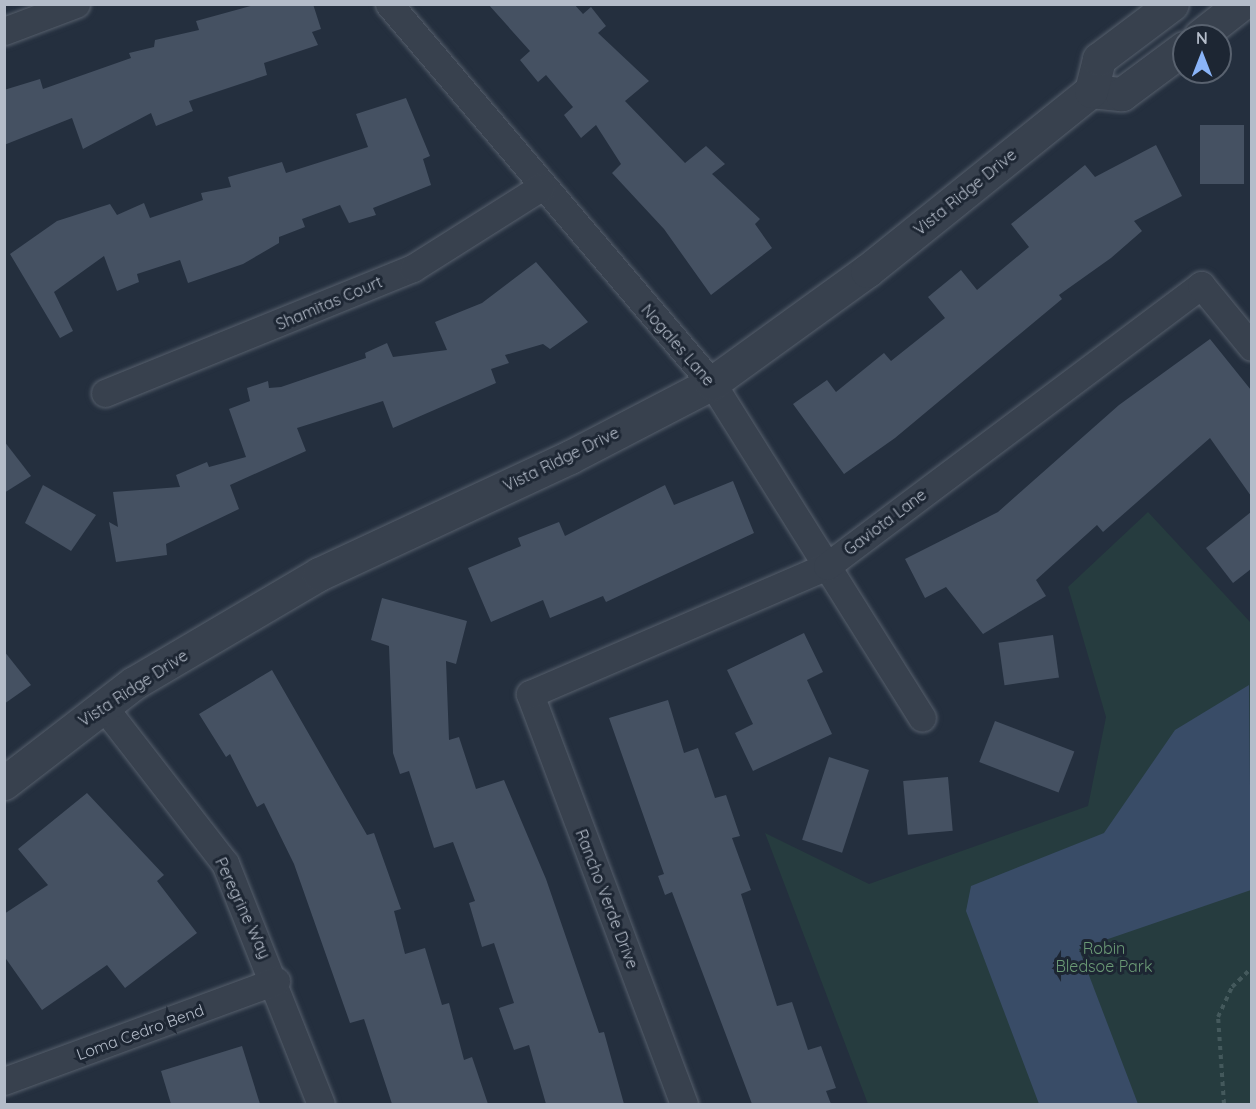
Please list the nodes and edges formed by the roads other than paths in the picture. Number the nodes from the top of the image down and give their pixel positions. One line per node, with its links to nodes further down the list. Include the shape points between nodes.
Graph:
1 (76, 4): 6 (street)
2 (389, 4): 9 (street, Nogales Lane, via 483,111)
3 (1172, 4): 8 (street, via 1099,58)
4 (1241, 4): 5 (street)
5 (1215, 24)
6 (4, 31)
7 (1172, 57): 8 (street, via 1122,94)
8 (1091, 91): 11 (street, Vista Ridge Drive, via 867,271)
9 (541, 187): 11 (street, Nogales Lane); 12 (street, Shamitas Court, via 413,268)
10 (1251, 347): 13 (street, Gaviota Lane, via 1201,285)
11 (712, 383): 13 (street, Nogales Lane); 15 (street, Vista Ridge Drive, via 570,457 319,574)
12 (105, 393)
13 (826, 566): 14 (street, Gaviota Lane); 16 (street, Nogales Lane)
14 (530, 694): 21 (street, Rancho Verde Drive)
15 (103, 705): 17 (street, Vista Ridge Drive); 18 (street, Peregrine Way, via 225,863)
16 (922, 718)
17 (4, 783)
18 (276, 981): 19 (street, Loma Cedro Bend); 20 (street, Peregrine Way)
19 (4, 1081)
20 (321, 1104)
21 (684, 1104)

